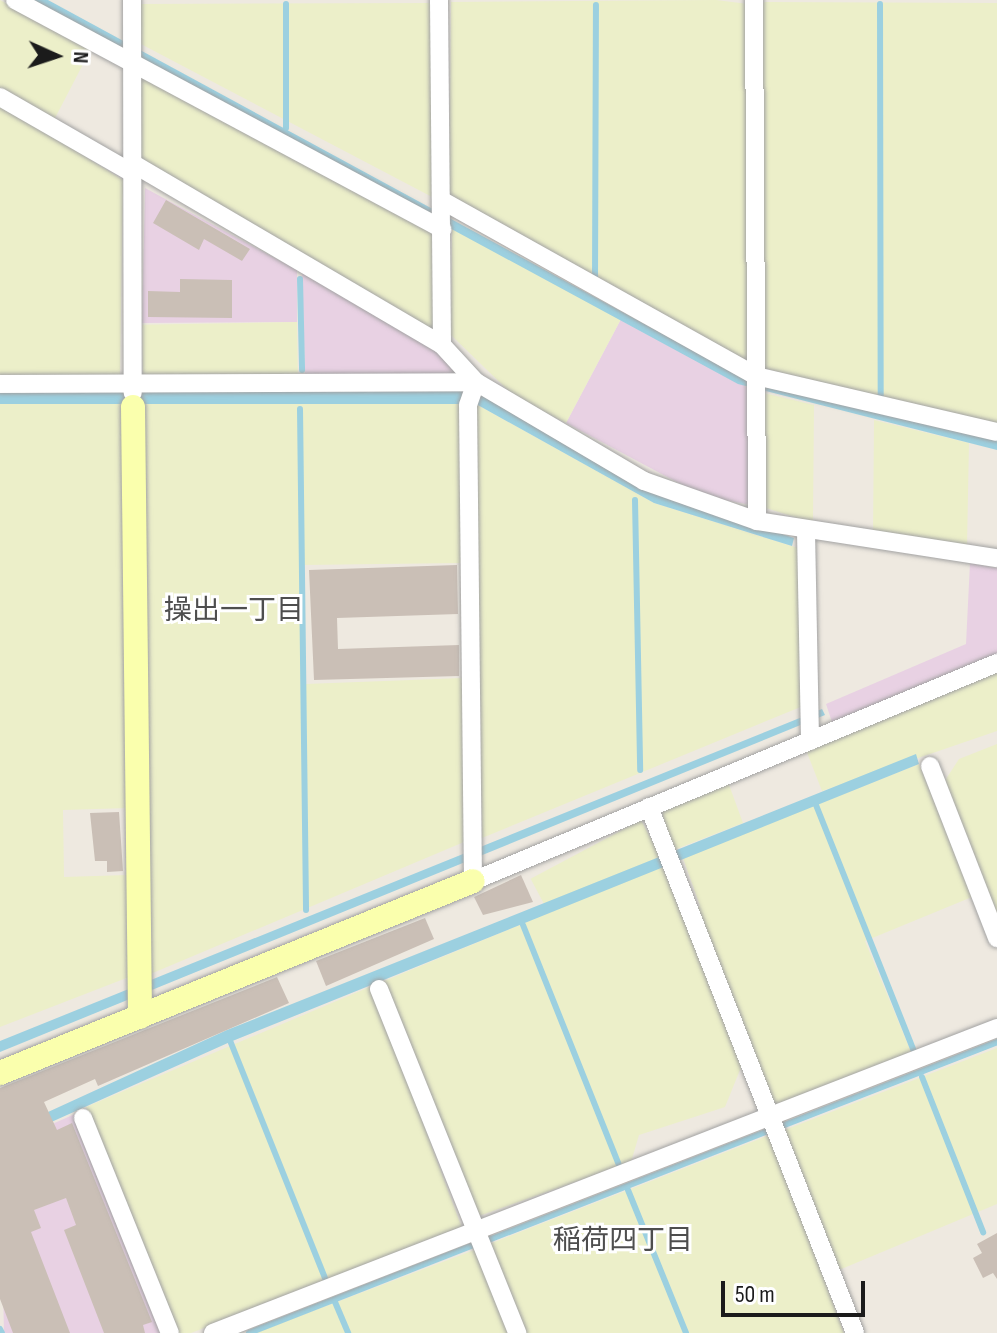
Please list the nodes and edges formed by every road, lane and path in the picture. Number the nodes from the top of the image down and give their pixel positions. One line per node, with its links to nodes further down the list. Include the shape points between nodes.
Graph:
1 (15, 0): 5 (street)
2 (132, 0): 5 (street)
3 (439, 0): 8 (street)
4 (754, 0): 10 (street)
5 (131, 62): 7 (street); 8 (street)
6 (0, 97): 7 (street)
7 (132, 168): 9 (street); 13 (street)
8 (442, 215): 9 (street); 10 (street)
9 (442, 345): 12 (street)
10 (756, 383): 14 (street); 15 (street)
11 (0, 384): 13 (street)
12 (470, 392): 13 (street); 15 (street, via 644,481); 22 (street)
13 (133, 393): 25 (street)
14 (997, 432)
15 (757, 521): 16 (street)
16 (806, 531): 17 (street); 19 (street)
17 (997, 558)
18 (997, 663): 19 (street)
19 (810, 725): 21 (street)
20 (930, 766): 23 (street)
21 (649, 807): 22 (street); 28 (street)
22 (473, 874): 25 (street)
23 (997, 938)
24 (379, 989): 30 (street)
25 (140, 1000): 27 (street)
26 (997, 1028): 28 (street)
27 (0, 1073)
28 (770, 1116): 30 (street); 34 (street)
29 (83, 1118): 31 (street)
30 (477, 1231): 32 (street); 33 (street)
31 (170, 1333)
32 (213, 1333)
33 (517, 1333)
34 (855, 1333)

